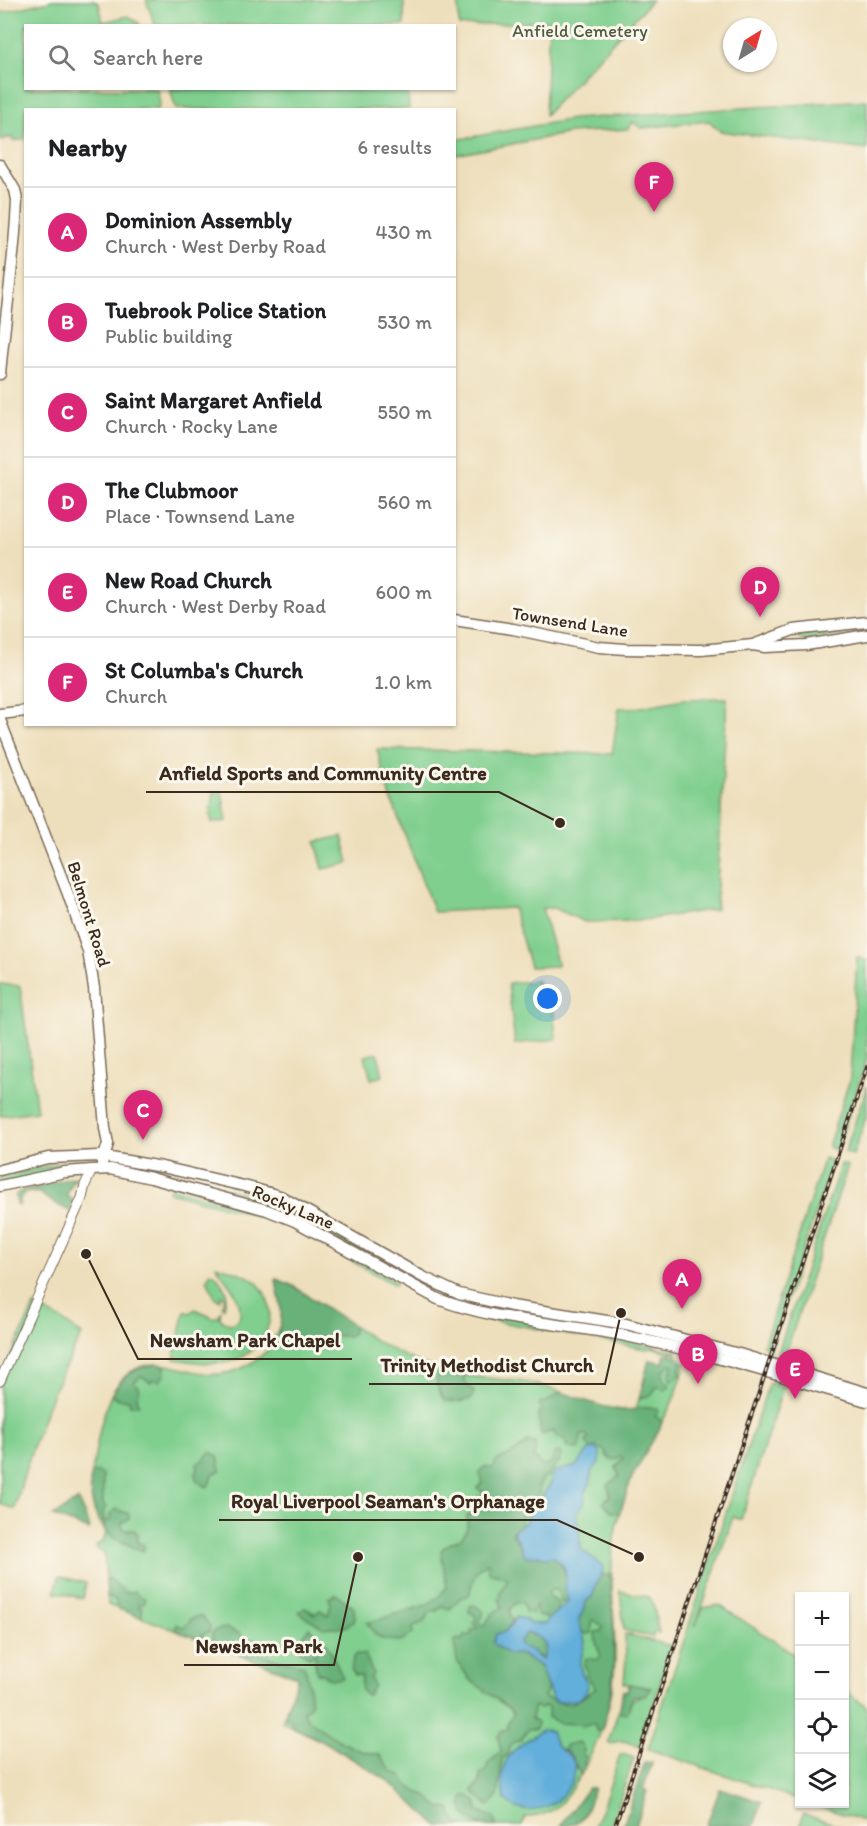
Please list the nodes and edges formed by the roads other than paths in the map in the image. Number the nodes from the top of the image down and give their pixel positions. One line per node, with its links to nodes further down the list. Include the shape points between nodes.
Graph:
1 (0, 165): 2 (main road, via 17,200)
2 (0, 374)
3 (456, 620): 6 (main road, Townsend Lane, via 609,648 702,650)
4 (867, 622): 6 (main road, Townsend Lane, via 793,630)
5 (867, 635): 6 (main road, Townsend Lane, via 806,645)
6 (753, 645)
7 (24, 711): 8 (main road)
8 (0, 714)
9 (0, 720): 10 (main road, Belmont Road, via 87,951 94,988 105,1128)
10 (102, 1157): 11 (main road, Rocky Lane, via 48,1158); 12 (main road, Belmont Road); 14 (main road, Rocky Lane, via 162,1167 280,1196 459,1294 626,1324)
11 (0, 1170)
12 (95, 1170): 13 (main road, Rocky Lane, via 65,1172); 15 (main road, Rocky Lane, via 121,1171 267,1210 438,1299 469,1310 590,1329); 16 (main road)
13 (0, 1186)
14 (702, 1343): 15 (main road); 17 (main road, Rocky Lane)
15 (694, 1353): 18 (main road, Rocky Lane)
16 (0, 1381)
17 (867, 1393)
18 (867, 1401)

